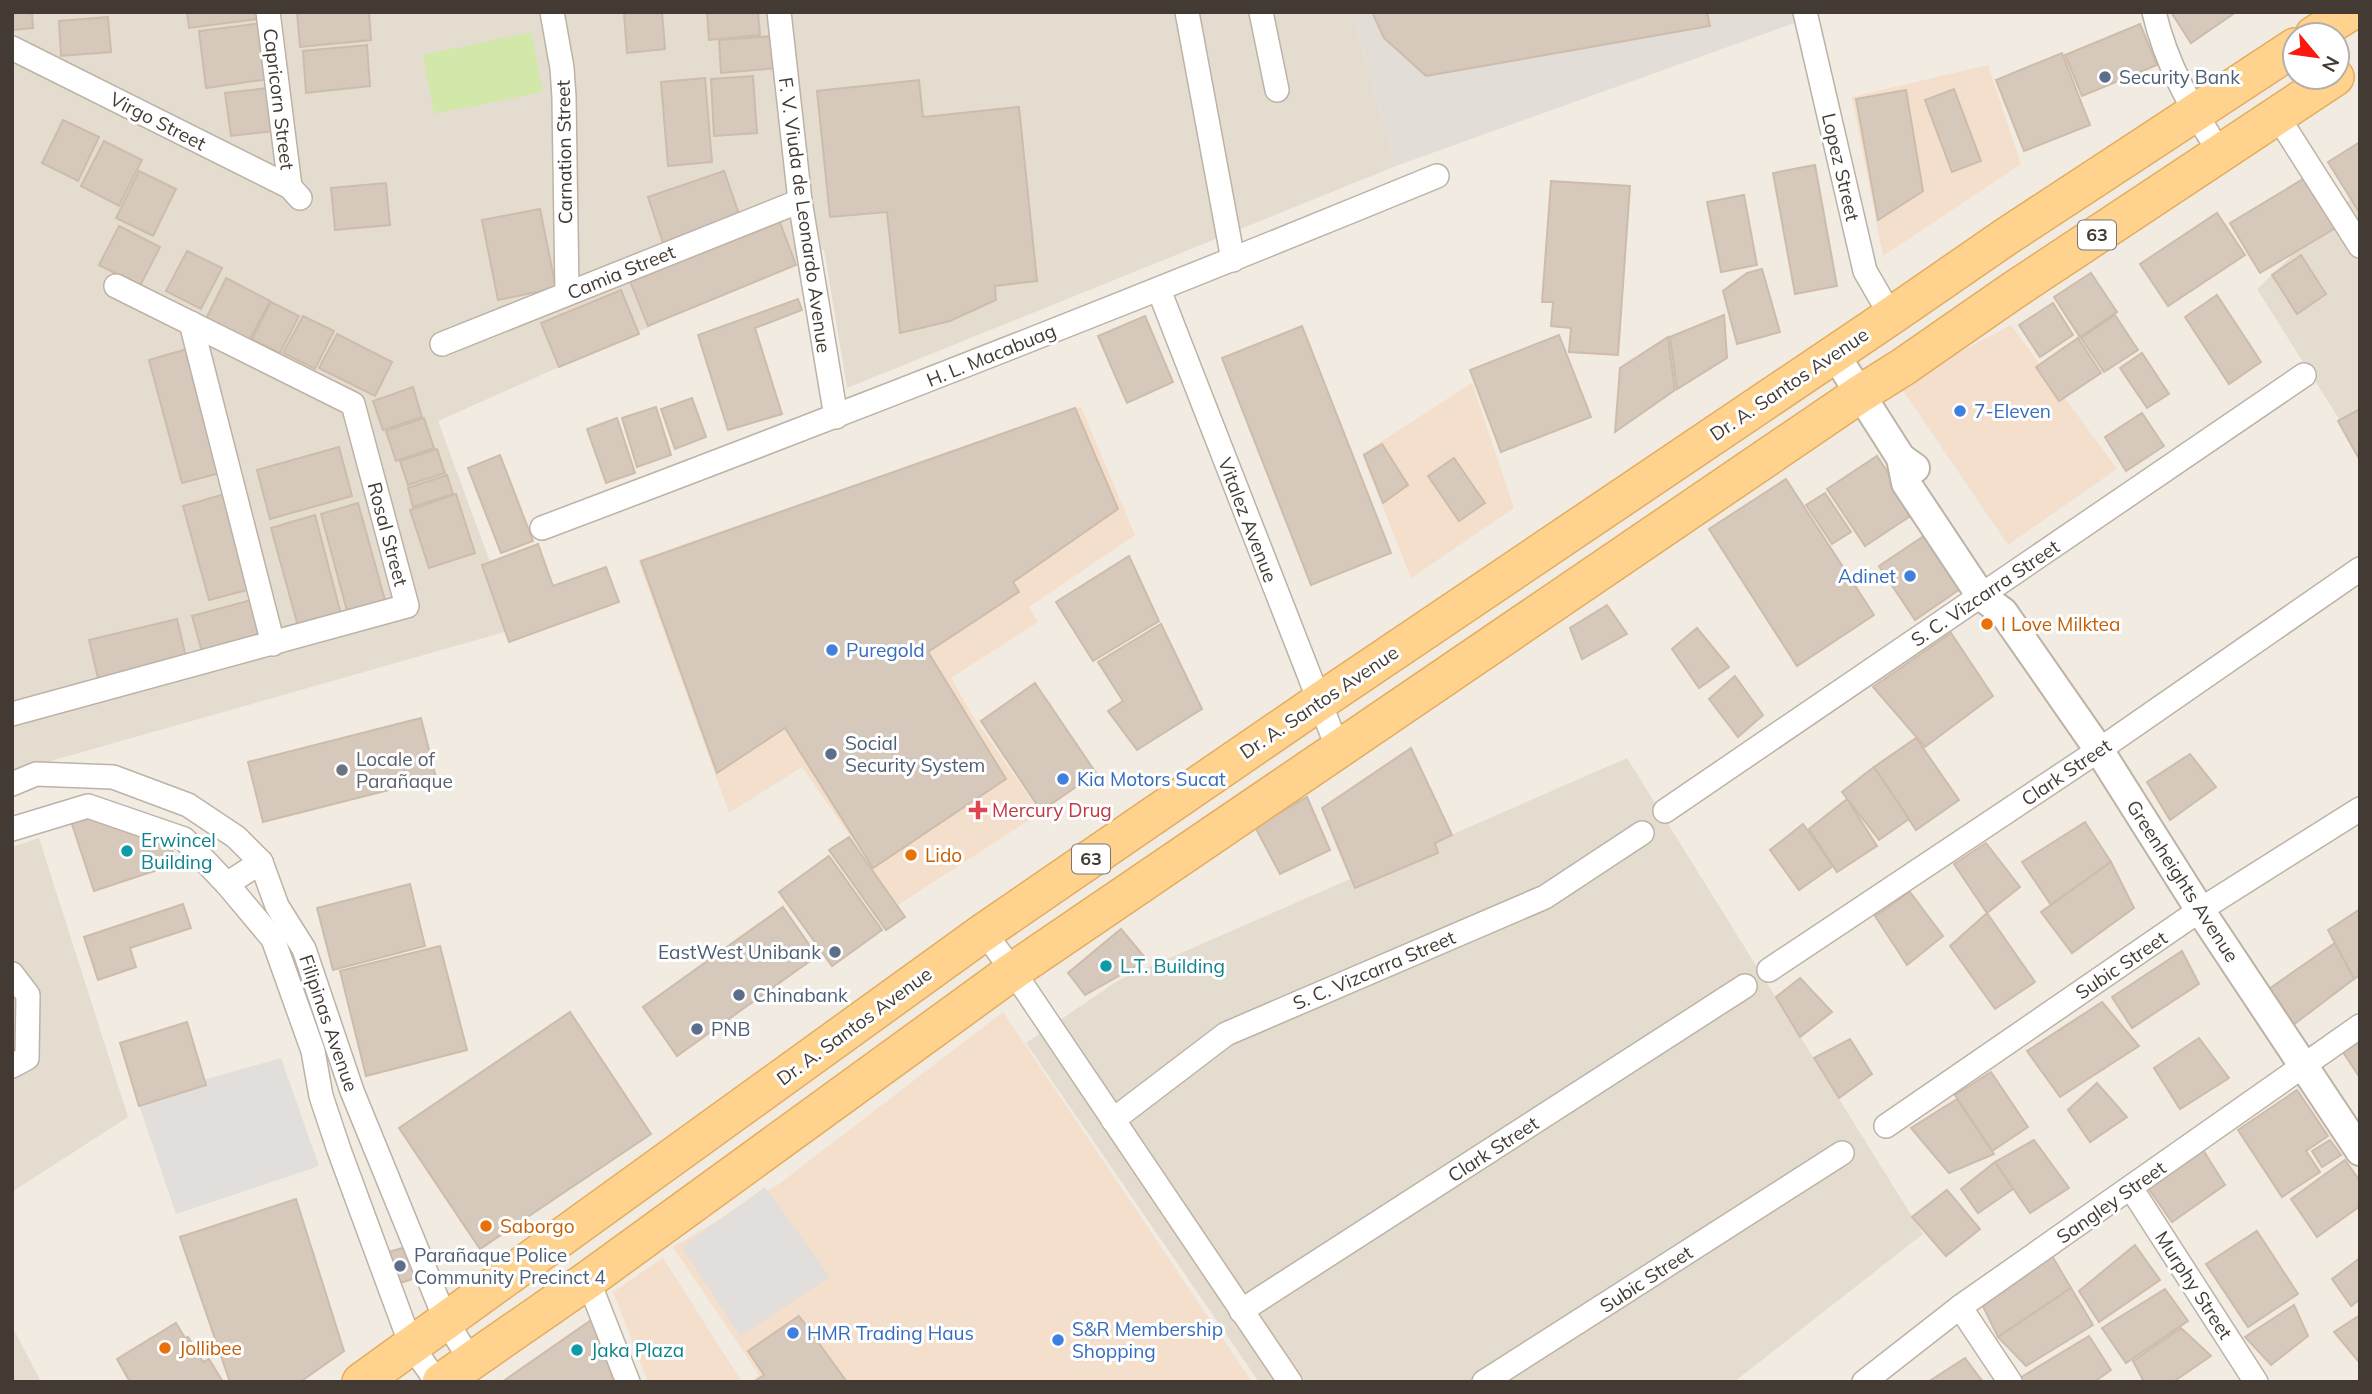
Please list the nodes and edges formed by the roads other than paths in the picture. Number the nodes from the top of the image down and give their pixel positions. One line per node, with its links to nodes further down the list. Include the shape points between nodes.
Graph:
1 (268, 12): 16 (street, Capricorn Street)
2 (552, 12): 22 (street, Carnation Street, via 564,97)
3 (779, 12): 17 (street, F. V. Viuda de Leonardo Avenue)
4 (1187, 12): 19 (street)
5 (1261, 12): 10 (street)
6 (1805, 12): 23 (street, Lopez Street, via 1865,271)
7 (2154, 12): 12 (street, via 2166,54)
8 (12, 48): 16 (street, Virgo Street)
9 (2281, 56): 12 (main road, Dr. A. Santos Avenue / 63)
10 (1277, 90)
11 (2312, 91): 13 (main road, 63)
12 (2195, 112): 14 (street); 23 (main road, Dr. A. Santos Avenue / 63)
13 (2276, 114): 14 (main road, 63); 18 (street)
14 (2221, 154): 28 (main road, 63)
15 (1437, 176): 19 (street, H. L. Macabuag)
16 (295, 192)
17 (800, 201): 22 (street, Camia Street); 29 (street, F. V. Viuda de Leonardo Avenue)
18 (2360, 246)
19 (1233, 260): 21 (street, H. L. Macabuag)
20 (116, 286): 24 (street, Rosal Street)
21 (1159, 290): 29 (street, H. L. Macabuag); 34 (street, Vitalez Avenue)
22 (567, 293): 25 (street, Camia Street)
23 (1891, 316): 26 (main road, Dr. A. Santos Avenue / 63)
24 (191, 323): 33 (street); 33 (street, Rosal Street, via 352,404 407,606)
25 (442, 344)
26 (1834, 354): 28 (street, Greenheights Avenue); 34 (main road, Dr. A. Santos Avenue / 63)
27 (2304, 375): 32 (street, S. C. Vizcarra Street)
28 (1860, 394): 32 (street, Greenheights Avenue, via 1901,458 1922,472); 36 (main road, 63)
29 (836, 417): 30 (street, H. L. Macabuag)
30 (542, 528)
31 (2360, 569): 37 (street, Clark Street)
32 (1994, 598): 37 (street, Greenheights Avenue); 40 (street, S. C. Vizcarra Street)
33 (273, 644): 35 (street, Rosal Street)
34 (1319, 702): 36 (street, Vitalez Avenue); 46 (main road, Dr. A. Santos Avenue / 63)
35 (12, 714)
36 (1338, 749): 48 (main road, 63)
37 (2099, 750): 45 (street, Greenheights Avenue); 47 (street, Clark Street)
38 (12, 784): 43 (street, Filipinas Avenue, via 36,774 113,778 188,805 236,836)
39 (2360, 809): 45 (street, Subic Street)
40 (1665, 811)
41 (12, 829): 44 (street, Filipinas Avenue, via 88,806 184,839)
42 (1642, 833): 58 (street, S. C. Vizcarra Street, via 1545,897 1226,1034)
43 (261, 862): 44 (street); 52 (street, Filipinas Avenue, via 277,906 304,949)
44 (227, 884): 53 (street, Filipinas Avenue, via 273,939)
45 (2200, 910): 55 (street, Greenheights Avenue); 59 (street, Subic Street)
46 (984, 932): 48 (street); 66 (main road, Dr. A. Santos Avenue / 63)
47 (1769, 970)
48 (1013, 971): 58 (street); 63 (main road, 63)
49 (12, 974): 54 (street, via 28,995)
50 (1745, 986): 65 (street, Clark Street)
51 (2360, 1026): 55 (street, Sangley Street)
52 (336, 1045): 53 (street); 56 (street, Filipinas Avenue)
53 (313, 1051): 57 (street, Filipinas Avenue)
54 (20, 1062)
55 (2304, 1065): 60 (street, Greenheights Avenue); 62 (street, Sangley Street)
56 (352, 1091): 57 (street); 66 (street, Filipinas Avenue)
57 (321, 1096): 67 (street, Filipinas Avenue)
58 (1113, 1120): 65 (street)
59 (1886, 1126)
60 (2360, 1151)
61 (1842, 1153): 73 (street, Subic Street)
62 (2131, 1188): 64 (street, Sangley Street); 76 (street, Murphy Street)
63 (588, 1280): 68 (main road, 63); 71 (street)
64 (1960, 1307): 74 (street, Sangley Street); 75 (street)
65 (1241, 1311): 72 (street)
66 (446, 1321): 67 (main road, Dr. A. Santos Avenue / 63); 68 (street, Filipinas Avenue)
67 (411, 1345): 69 (main road, Dr. A. Santos Avenue / 63); 70 (street, Filipinas Avenue)
68 (471, 1361): 70 (main road, 63)
69 (361, 1382)
70 (439, 1382)
71 (628, 1382)
72 (1290, 1382)
73 (1484, 1382)
74 (1864, 1382)
75 (2010, 1382)
76 (2256, 1382)

